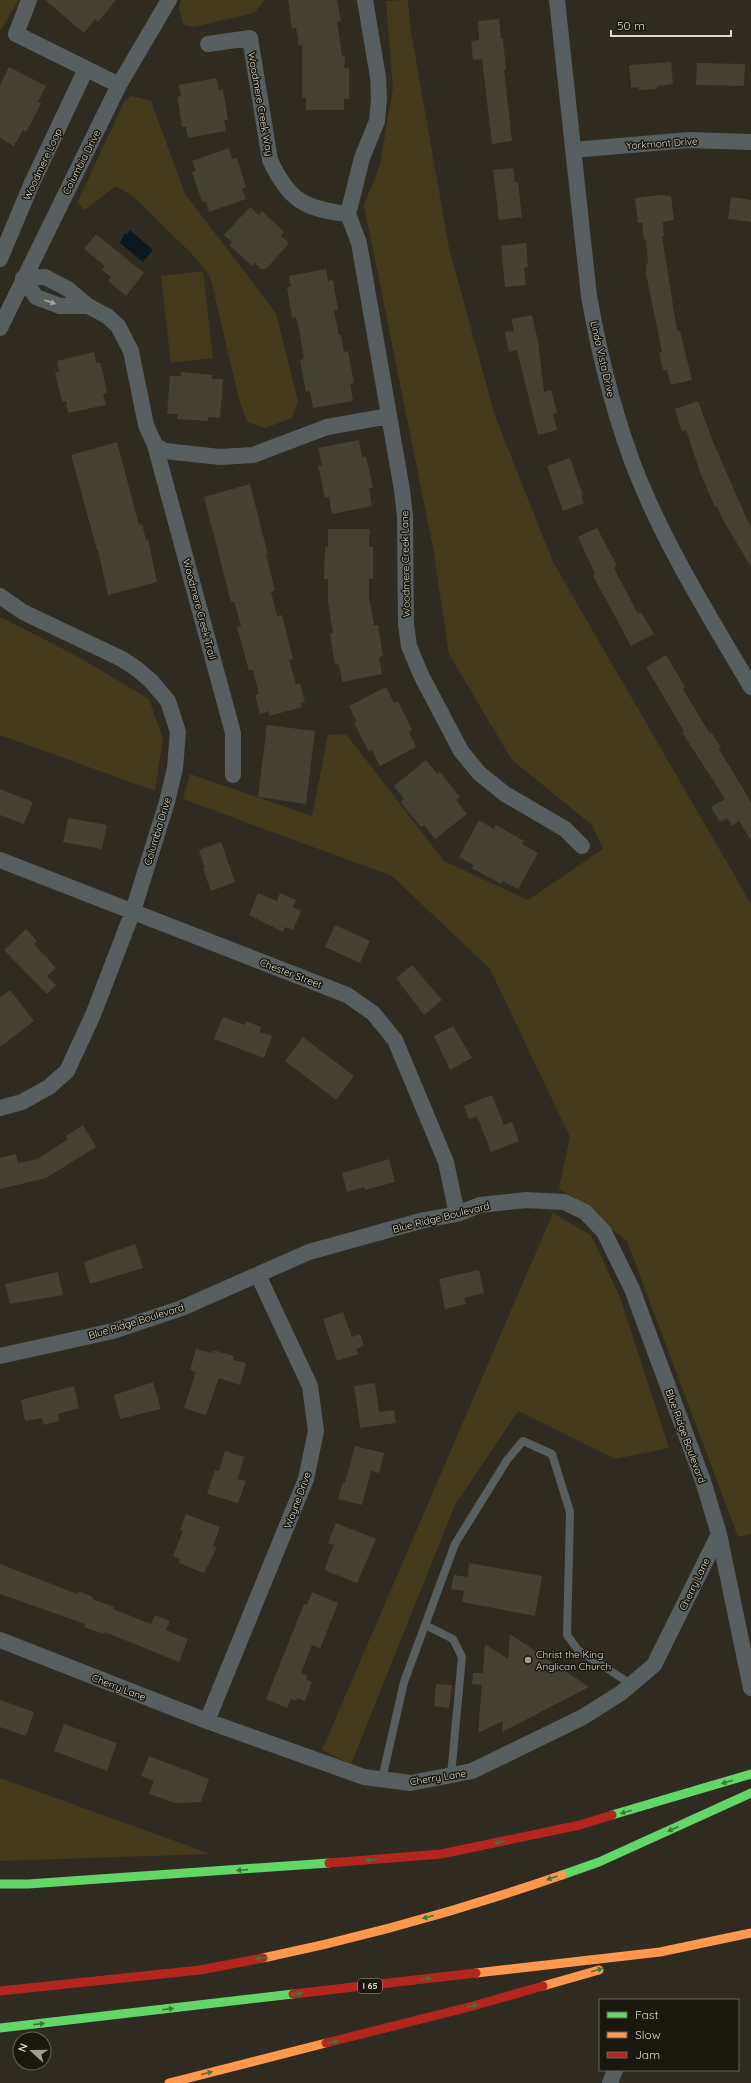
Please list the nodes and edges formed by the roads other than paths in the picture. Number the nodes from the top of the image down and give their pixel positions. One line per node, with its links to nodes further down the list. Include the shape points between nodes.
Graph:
1 (29, 0): 6 (street, via 16,34)
2 (169, 0): 7 (street, Columbia Drive)
3 (365, 0): 10 (street, via 378,77 379,99 377,120 358,172)
4 (557, 0): 9 (street, Linda Vista Drive)
5 (208, 44): 10 (street, Woodmere Creek Way, via 250,38 270,160 278,177 288,190 312,208)
6 (86, 69): 7 (street); 11 (street, Woodmere Loop)
7 (119, 85): 12 (street, Columbia Drive)
8 (751, 142): 9 (street, Yorkmont Drive, via 689,140)
9 (574, 150): 18 (street, Linda Vista Drive, via 589,296 609,392 622,432 639,479 667,541)
10 (348, 214): 15 (street, Woodmere Creek Lane, via 359,243)
11 (0, 259)
12 (23, 278): 13 (street, Woodmere Creek Trail, via 45,277 68,289); 13 (street, one-way to 13, via 36,297 60,306); 14 (street, Columbia Drive)
13 (88, 306): 16 (street, Woodmere Creek Trail, via 107,316 125,337 131,351 146,425)
14 (0, 328)
15 (389, 416): 16 (street, via 327,427 253,455 238,457 174,453); 20 (street, Woodmere Creek Lane, via 405,517 408,638 421,675 461,751 479,773 505,794 565,829)
16 (156, 445): 19 (street, Woodmere Creek Trail, via 233,733)
17 (0, 596): 22 (street, Columbia Drive, via 23,612 122,659 151,681 168,701 178,732 175,768 165,810)
18 (751, 687)
19 (233, 775)
20 (582, 846)
21 (0, 860): 22 (street, Chester Street)
22 (133, 911): 23 (street, Columbia Drive, via 93,1015 67,1071 49,1087 22,1102); 24 (street, Chester Street, via 347,995 373,1013 395,1040 446,1162)
23 (0, 1108)
24 (457, 1214): 25 (street, Blue Ridge Boulevard, via 424,1220 309,1252); 27 (street, Blue Ridge Boulevard, via 480,1205 526,1200 564,1202 585,1212 604,1232 632,1289 703,1481)
25 (258, 1276): 26 (street, Blue Ridge Boulevard, via 182,1308 113,1331); 32 (street, Wayne Drive, via 310,1386 316,1430 306,1479)
26 (0, 1356)
27 (718, 1534): 30 (street, Cherry Lane, via 654,1665); 31 (street, Blue Ridge Boulevard)
28 (425, 1625): 30 (lane, via 455,1544 507,1460 523,1441 552,1454 570,1512 567,1635 578,1650); 34 (lane, via 454,1639 462,1657); 35 (lane, via 404,1682)
29 (0, 1640): 32 (street, Cherry Lane)
30 (631, 1684): 34 (street, Cherry Lane, via 583,1717 472,1771)
31 (751, 1688)
32 (207, 1721): 35 (street, Cherry Lane, via 364,1777)
33 (751, 1774): 37 (highway, one-way to 37, via 580,1825 441,1854 280,1868)
34 (451, 1775): 35 (street, Cherry Lane, via 411,1783)
35 (382, 1779)
36 (751, 1793): 40 (highway, one-way to 40, via 599,1862 507,1894 316,1947 200,1970)
37 (0, 1884)
38 (751, 1933): 39 (highway, I 65)
39 (660, 1952): 41 (highway, I 65, one-way to 39); 43 (highway, one-way to 39, via 473,2006)
40 (0, 1991)
41 (0, 2028)
42 (615, 2071): 44 (street)
43 (169, 2083)
44 (610, 2083)

